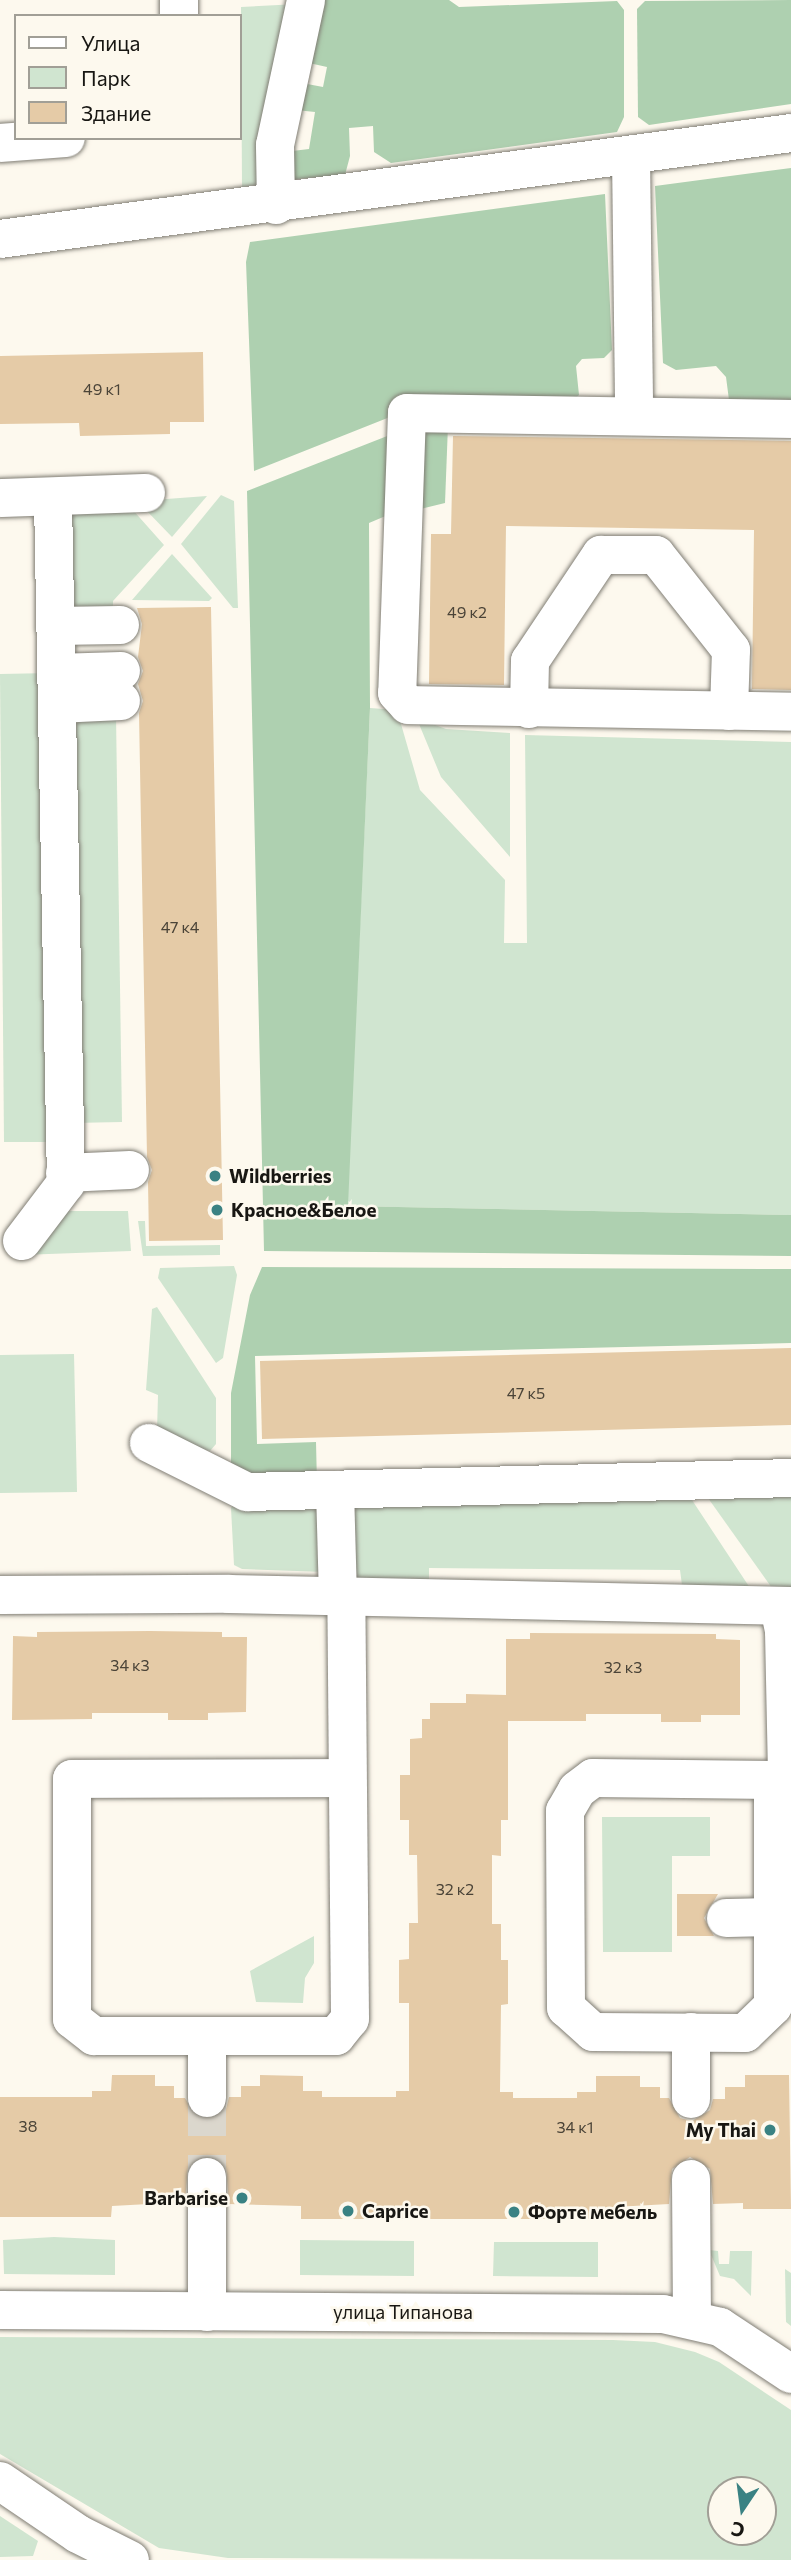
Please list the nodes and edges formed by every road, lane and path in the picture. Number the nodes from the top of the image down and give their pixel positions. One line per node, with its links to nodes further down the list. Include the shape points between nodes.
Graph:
1 (306, 0): 6 (street, via 275,145)
2 (791, 133): 5 (street)
3 (40, 140): 4 (street)
4 (0, 143)
5 (631, 155): 6 (street); 8 (street)
6 (276, 205): 7 (street)
7 (0, 239)
8 (634, 416): 9 (street); 17 (street, via 407,413 397,693 408,705)
9 (791, 419)
10 (146, 493): 12 (street)
11 (0, 498): 12 (street)
12 (53, 498): 14 (street)
13 (120, 625): 14 (street)
14 (55, 626): 16 (street)
15 (121, 686): 16 (street)
16 (56, 688): 21 (street)
17 (529, 709): 18 (street); 18 (street, via 530,661 601,555 656,555 732,650)
18 (729, 711): 19 (street)
19 (791, 712)
20 (130, 1170): 21 (street)
21 (65, 1173): 22 (street, via 66,1183)
22 (22, 1241)
23 (149, 1443): 25 (street, via 247,1492)
24 (791, 1478): 25 (street)
25 (335, 1490): 27 (street)
26 (0, 1595): 27 (street)
27 (342, 1597): 28 (street); 31 (street)
28 (785, 1606): 29 (street)
29 (789, 1710): 30 (street)
30 (784, 1776): 32 (street); 34 (street, via 593,1778 577,1790 565,1811 566,2008 593,2032)
31 (346, 1778): 35 (street, via 350,2019 336,2036); 35 (street, via 72,1779 72,2018 94,2036)
32 (773, 1917): 33 (street); 34 (street, via 773,2006 745,2033)
33 (726, 1918)
34 (691, 2032): 37 (street)
35 (207, 2036): 36 (street)
36 (207, 2098)
37 (691, 2098)
38 (207, 2177): 41 (street)
39 (691, 2179): 42 (street)
40 (0, 2310): 41 (street, улица Типанова)
41 (207, 2312): 42 (street, улица Типанова, via 663,2314)
42 (692, 2318): 43 (street, улица Типанова, via 738,2336)
43 (791, 2374)
44 (0, 2481): 45 (street, via 78,2535)
45 (130, 2560)

